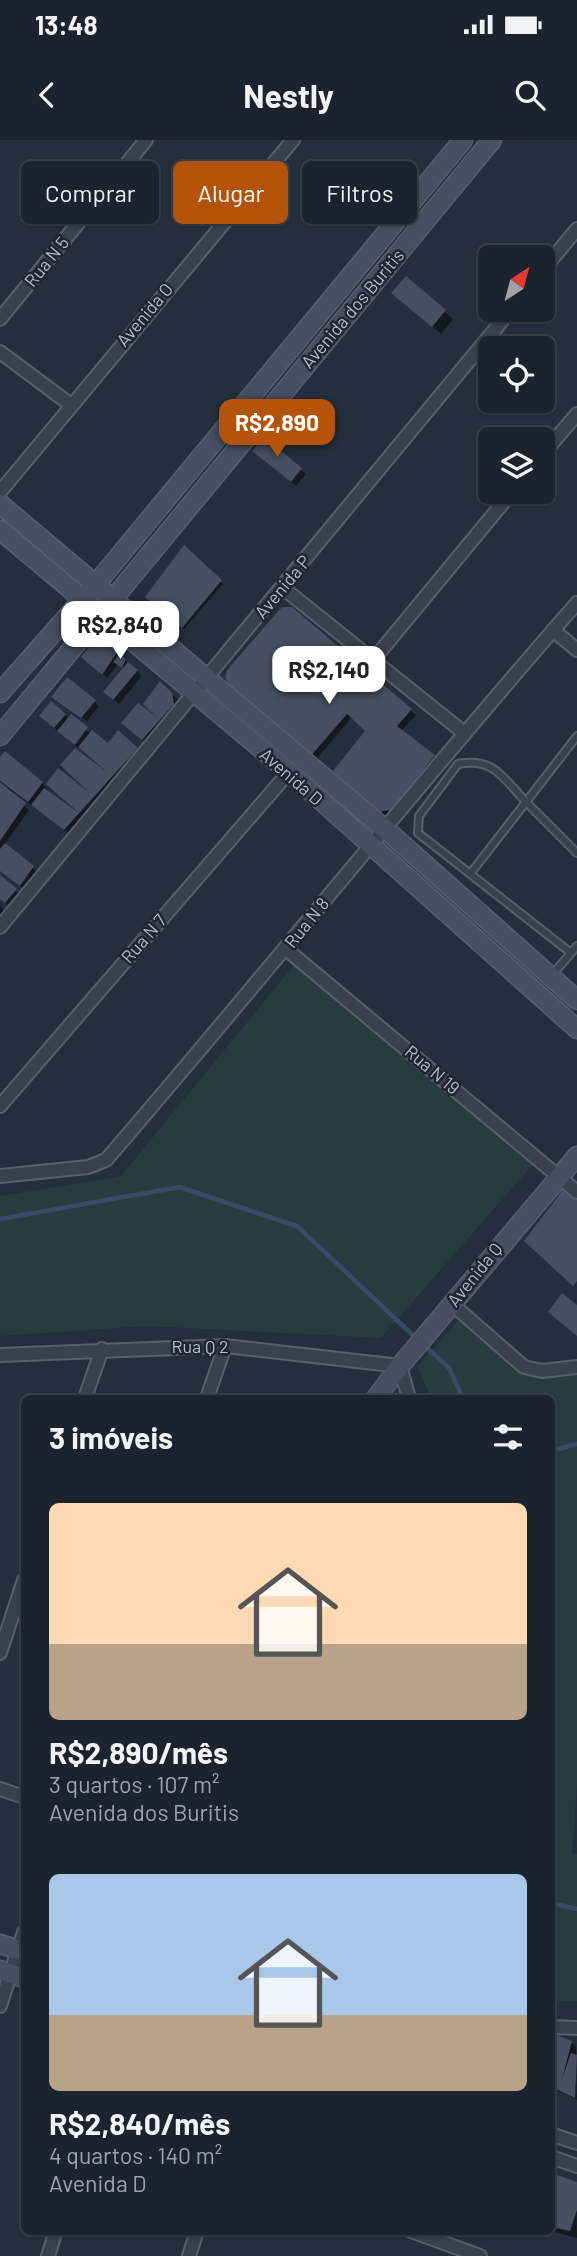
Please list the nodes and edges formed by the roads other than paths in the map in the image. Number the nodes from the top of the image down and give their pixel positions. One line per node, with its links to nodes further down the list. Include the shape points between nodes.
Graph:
1 (146, 140): 7 (street, Rua N 5)
2 (293, 140): 10 (street, Avenida O)
3 (463, 140): 17 (street, Avenida dos Buritis)
4 (492, 140): 20 (street, Avenida dos Buritis)
5 (577, 229): 6 (street)
6 (555, 255)
7 (0, 319)
8 (501, 322): 18 (street, Avenida P)
9 (0, 352): 10 (street)
10 (71, 405): 13 (street, Avenida O)
11 (577, 414): 12 (street)
12 (555, 440)
13 (0, 492)
14 (0, 504): 17 (street, Avenida D)
15 (502, 504): 25 (street)
16 (0, 530): 19 (street, Avenida D)
17 (96, 584): 19 (street, Avenida dos Buritis); 20 (street, Avenida D)
18 (283, 588): 25 (street); 26 (street, Avenida P)
19 (81, 598): 22 (street, Avenida D); 27 (street, Avenida dos Buritis)
20 (113, 598): 22 (street, Avenida dos Buritis); 26 (street, Avenida D)
21 (577, 603): 23 (street, Rua N 8)
22 (102, 616): 28 (street, Avenida D); 31 (street, Avenida dos Buritis)
23 (553, 630): 24 (street); 29 (street, Rua N 8)
24 (577, 650)
25 (374, 659): 29 (street)
26 (206, 677): 28 (street, Avenida P); 34 (street, Avenida D)
27 (0, 693)
28 (192, 695): 32 (street, Avenida D); 38 (street, Avenida P)
29 (463, 732): 34 (street, Rua N 8)
30 (577, 736): 33 (lane)
31 (0, 737)
32 (289, 772): 35 (street, Avenida D); 45 (street, Rua N 7)
33 (526, 802): 36 (lane); 37 (lane); 37 (lane, via 491,766 477,760 458,764 419,816 416,827)
34 (384, 828): 35 (street, Rua N 8); 42 (street, Avenida D)
35 (369, 846): 40 (street, Rua N 8); 44 (street, Avenida D)
36 (577, 853)
37 (470, 874): 41 (lane)
38 (0, 927)
39 (577, 946): 41 (lane)
40 (286, 949): 47 (street, Rua N 8, via 106,1160 88,1167); 48 (street, Rua N 19)
41 (571, 953): 42 (lane)
42 (551, 976): 43 (street, Avenida D)
43 (577, 1000)
44 (577, 1029)
45 (0, 1106)
46 (577, 1156): 48 (street, Avenida Q)
47 (0, 1176)
48 (560, 1177): 49 (street, Rua N 19); 50 (street, Avenida Q)
49 (577, 1192)
50 (452, 1304): 54 (street, Avenida Q); 55 (street, via 524,1367 542,1371)
51 (225, 1346): 52 (street, Rua Q 2); 54 (street, Rua Q 2); 57 (street)
52 (102, 1349): 53 (street, Rua Q 2); 56 (street)
53 (0, 1355)
54 (400, 1366): 58 (street, Avenida Q); 59 (street)
55 (577, 1367)
56 (86, 1395)
57 (208, 1395)
58 (378, 1395)
59 (408, 1395)
60 (21, 1589): 61 (street)
61 (0, 1653)
62 (0, 1789): 63 (street)
63 (21, 1796)
64 (0, 1944): 65 (street)
65 (21, 1951): 66 (street)
66 (12, 1974): 67 (street)
67 (0, 2006)
68 (555, 2027): 69 (street)
69 (577, 2028)
70 (555, 2135): 71 (street)
71 (577, 2143)
72 (555, 2158): 73 (street)
73 (577, 2166)
74 (55, 2235): 77 (street)
75 (196, 2235): 78 (street)
76 (422, 2235): 79 (street)
77 (48, 2256)
78 (189, 2256)
79 (480, 2256)

